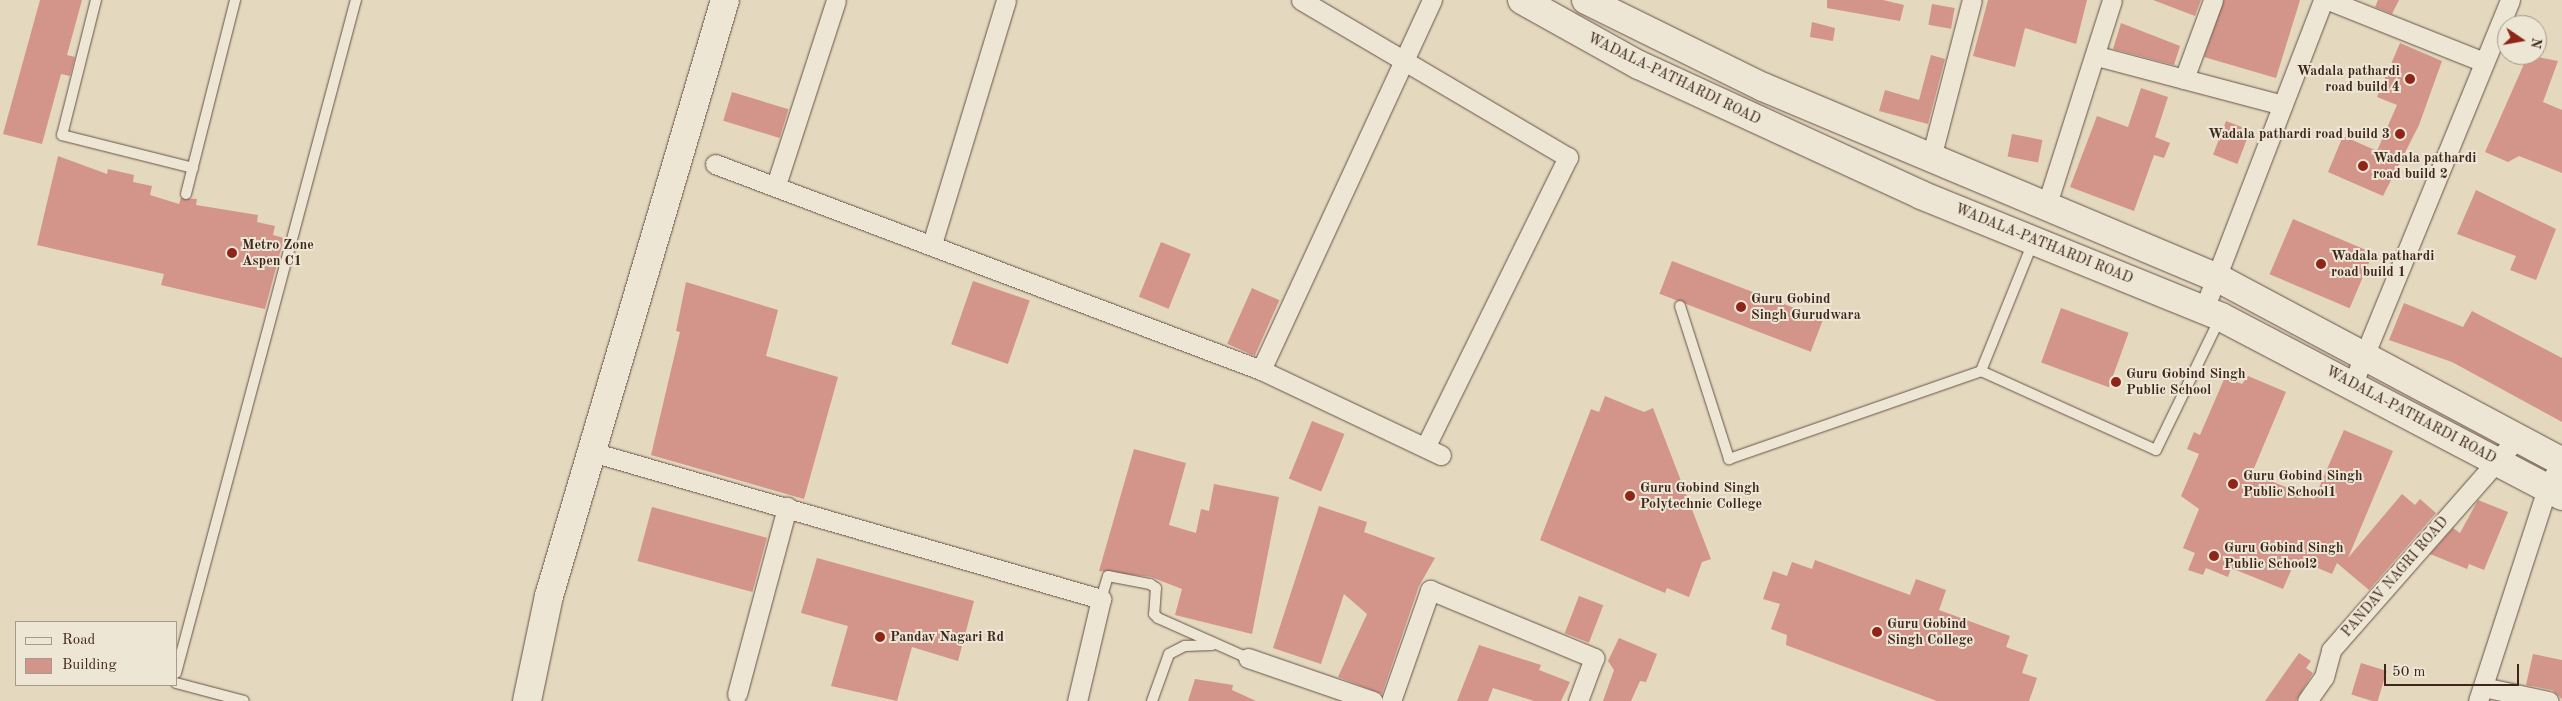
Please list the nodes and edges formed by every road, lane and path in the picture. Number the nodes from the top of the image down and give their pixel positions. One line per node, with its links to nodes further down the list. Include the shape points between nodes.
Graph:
1 (96, 0): 26 (lane, via 62,135)
2 (235, 0): 26 (lane)
3 (356, 0): 48 (lane)
4 (725, 0): 40 (main road)
5 (836, 0): 27 (street)
6 (1006, 0): 31 (street)
7 (1301, 0): 20 (street)
8 (1432, 0): 20 (street)
9 (1522, 0): 18 (main road, WADALA-PATHARDI ROAD)
10 (1576, 0): 18 (street)
11 (1586, 0): 24 (main road, via 1763,88)
12 (1972, 0): 24 (street)
13 (2112, 0): 19 (street)
14 (2213, 0): 22 (street)
15 (2323, 0): 23 (street)
16 (2328, 0): 21 (street)
17 (2510, 0): 21 (street)
18 (1564, 25): 30 (main road, WADALA-PATHARDI ROAD, via 1824,150)
19 (2097, 56): 22 (street); 29 (street)
20 (1405, 60): 36 (street); 36 (street, via 1568,157 1433,451)
21 (2484, 62): 35 (street)
22 (2184, 79): 23 (street)
23 (2283, 105): 32 (street)
24 (1931, 158): 29 (main road)
25 (715, 164): 27 (street)
26 (192, 168): 28 (lane)
27 (776, 185): 31 (street)
28 (186, 194)
29 (2046, 206): 32 (main road)
30 (2033, 241): 34 (main road, WADALA-PATHARDI ROAD); 37 (lane)
31 (932, 244): 36 (street)
32 (2216, 277): 34 (street); 35 (main road)
33 (1680, 306): 37 (lane, via 1729,459)
34 (2212, 313): 37 (lane, via 2156,450); 38 (main road, WADALA-PATHARDI ROAD)
35 (2366, 355): 38 (street); 39 (main road)
36 (1261, 370)
37 (1981, 371)
38 (2353, 383): 41 (main road, WADALA-PATHARDI ROAD)
39 (2518, 437): 41 (street, PANDAV NAGRI ROAD); 42 (main road)
40 (592, 452): 44 (street); 53 (main road, via 549,596)
41 (2498, 461): 43 (main road, WADALA-PATHARDI ROAD); 59 (street, PANDAV NAGRI ROAD, via 2331,650 2324,677)
42 (2562, 461): 43 (street)
43 (2555, 493): 51 (street)
44 (787, 507): 45 (street); 50 (street)
45 (1101, 598): 46 (lane, via 1108,576 1150,584 1156,588 1154,614 1158,618); 54 (street)
46 (1215, 644): 47 (lane); 55 (lane, via 1185,646 1169,654)
47 (1248, 658): 56 (street)
48 (178, 666)
49 (178, 684): 52 (lane)
50 (737, 694)
51 (2481, 694): 60 (street)
52 (244, 701)
53 (527, 701)
54 (1078, 701)
55 (1152, 701)
56 (1373, 701)
57 (1391, 701): 58 (street, via 1430,590 1594,658)
58 (1578, 701)
59 (2307, 701)
60 (2549, 701)

